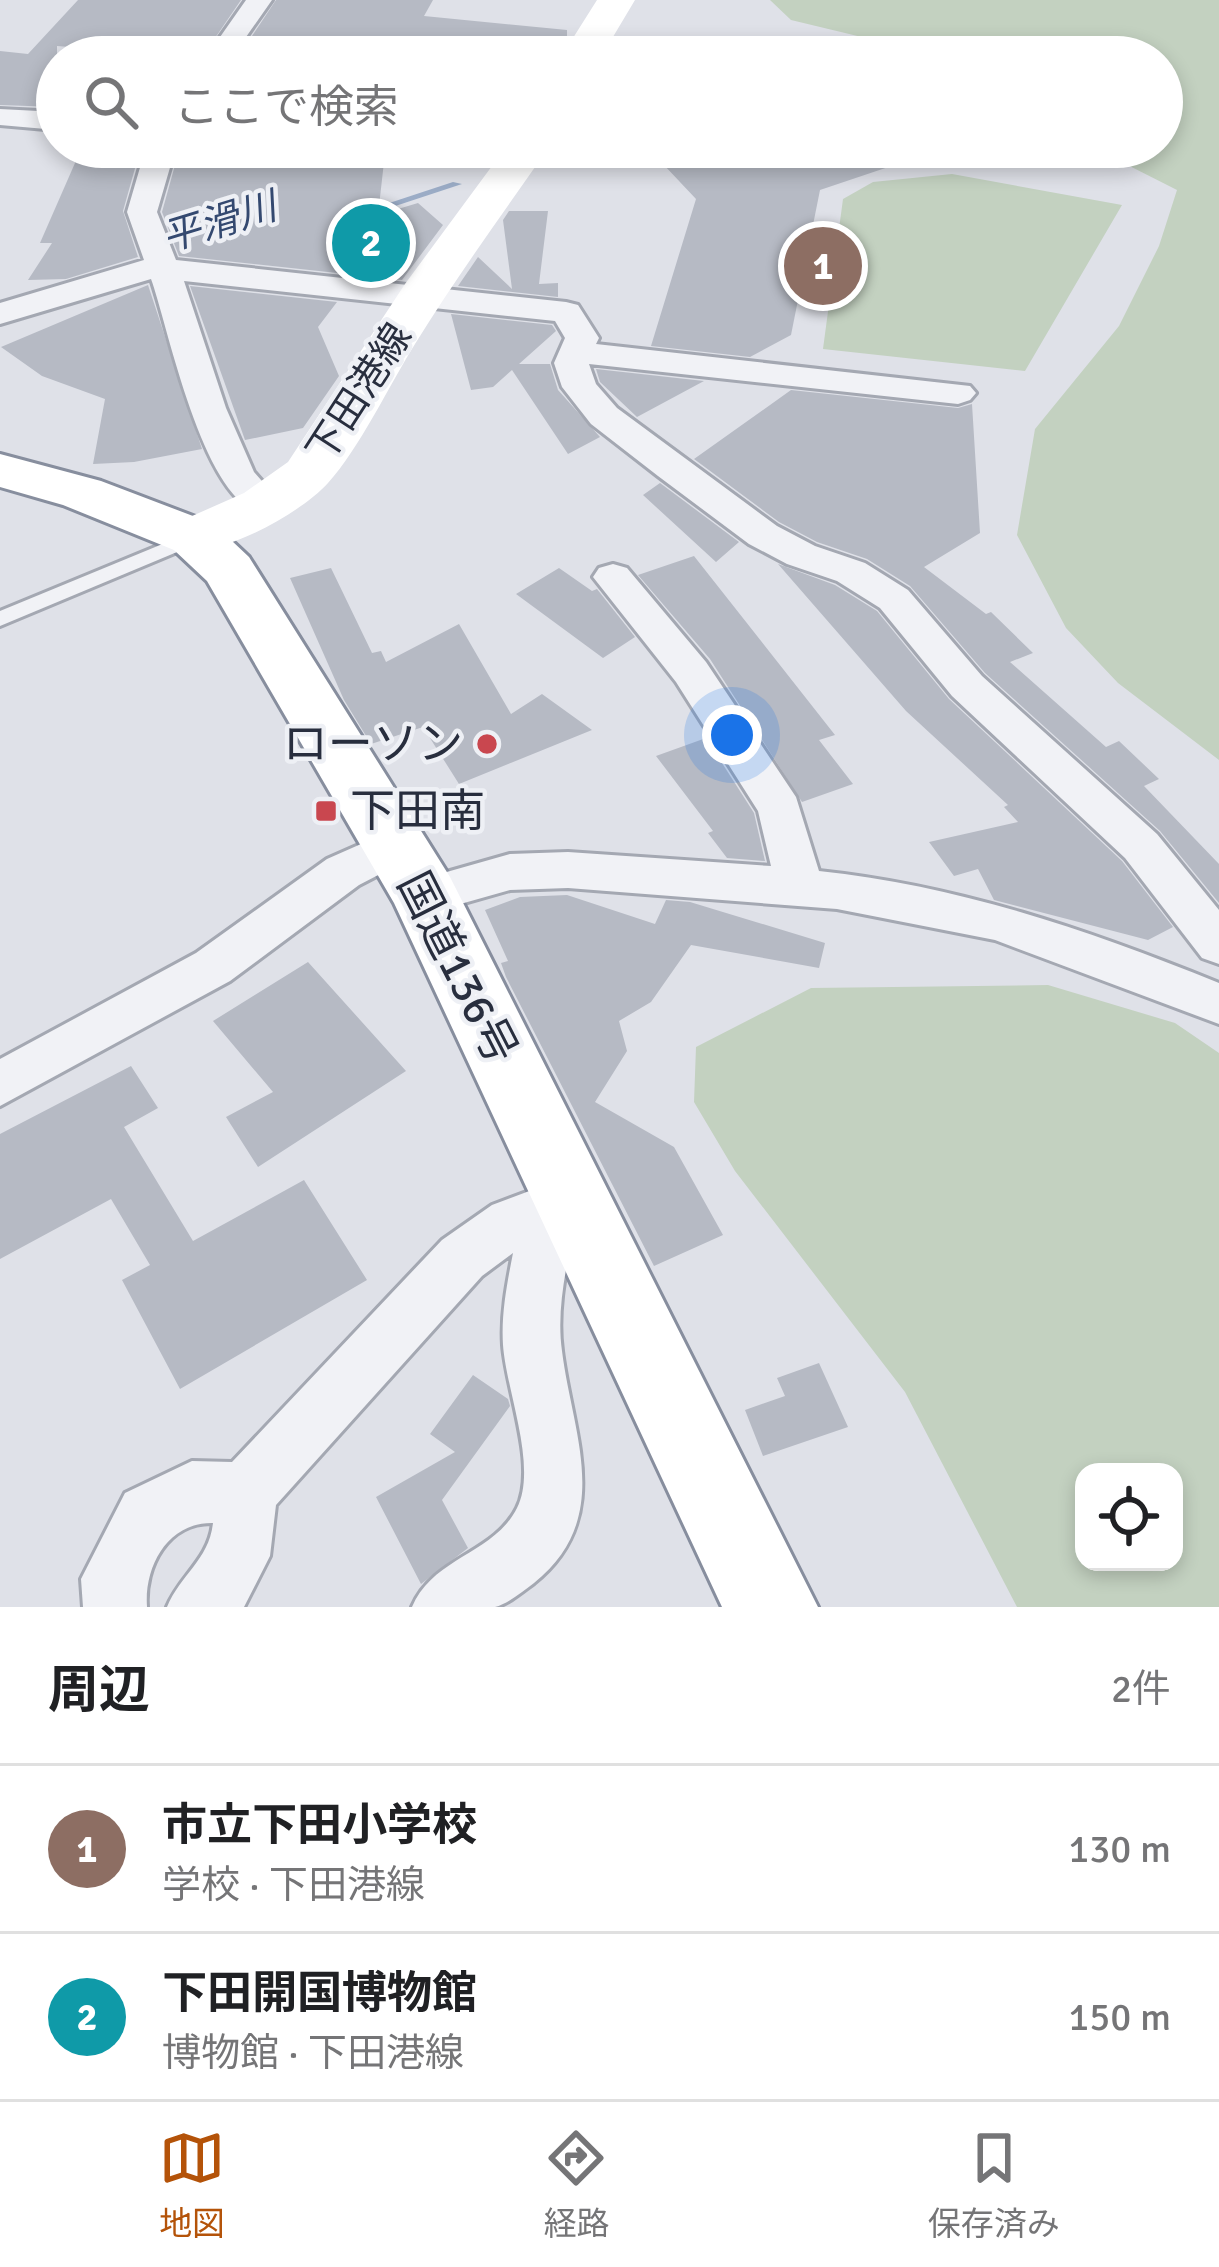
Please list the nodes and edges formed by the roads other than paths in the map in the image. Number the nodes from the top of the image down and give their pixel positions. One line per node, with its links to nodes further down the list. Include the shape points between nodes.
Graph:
1 (259, 0): 3 (street)
2 (616, 0): 4 (main road)
3 (233, 36)
4 (594, 36)
5 (0, 117): 6 (street)
6 (36, 120)
7 (155, 168): 9 (street, via 142,212)
8 (513, 168): 10 (main road, 下田港線)
9 (159, 266): 10 (street); 11 (street); 15 (street, via 237,476)
10 (422, 294): 12 (street, via 566,312 582,338); 15 (main road, 下田港線, via 308,472)
11 (0, 314)
12 (572, 354): 13 (street); 21 (street, via 592,402 671,468 763,535 894,599 967,686 1142,846)
13 (958, 393)
14 (0, 470): 16 (main road, 国道136号)
15 (264, 505): 16 (main road, 下田港線)
16 (194, 537): 18 (lane); 19 (main road, 国道136号, via 229,570)
17 (613, 577): 20 (street, via 691,672 780,809)
18 (0, 619)
19 (410, 871): 20 (street, via 568,869); 23 (street, via 343,872 213,968); 24 (main road, 国道136号)
20 (800, 890): 22 (street, via 995,921)
21 (1219, 945)
22 (1219, 1004)
23 (0, 1084)
24 (561, 1204): 25 (street, via 512,1223 462,1258); 28 (street, via 530,1333 552,1503 538,1534); 29 (main road, 国道136号)
25 (245, 1493): 26 (street, via 192,1492 147,1515 113,1579); 27 (street, via 246,1542 227,1581)
26 (115, 1607)
27 (199, 1607)
28 (444, 1607)
29 (771, 1607)

